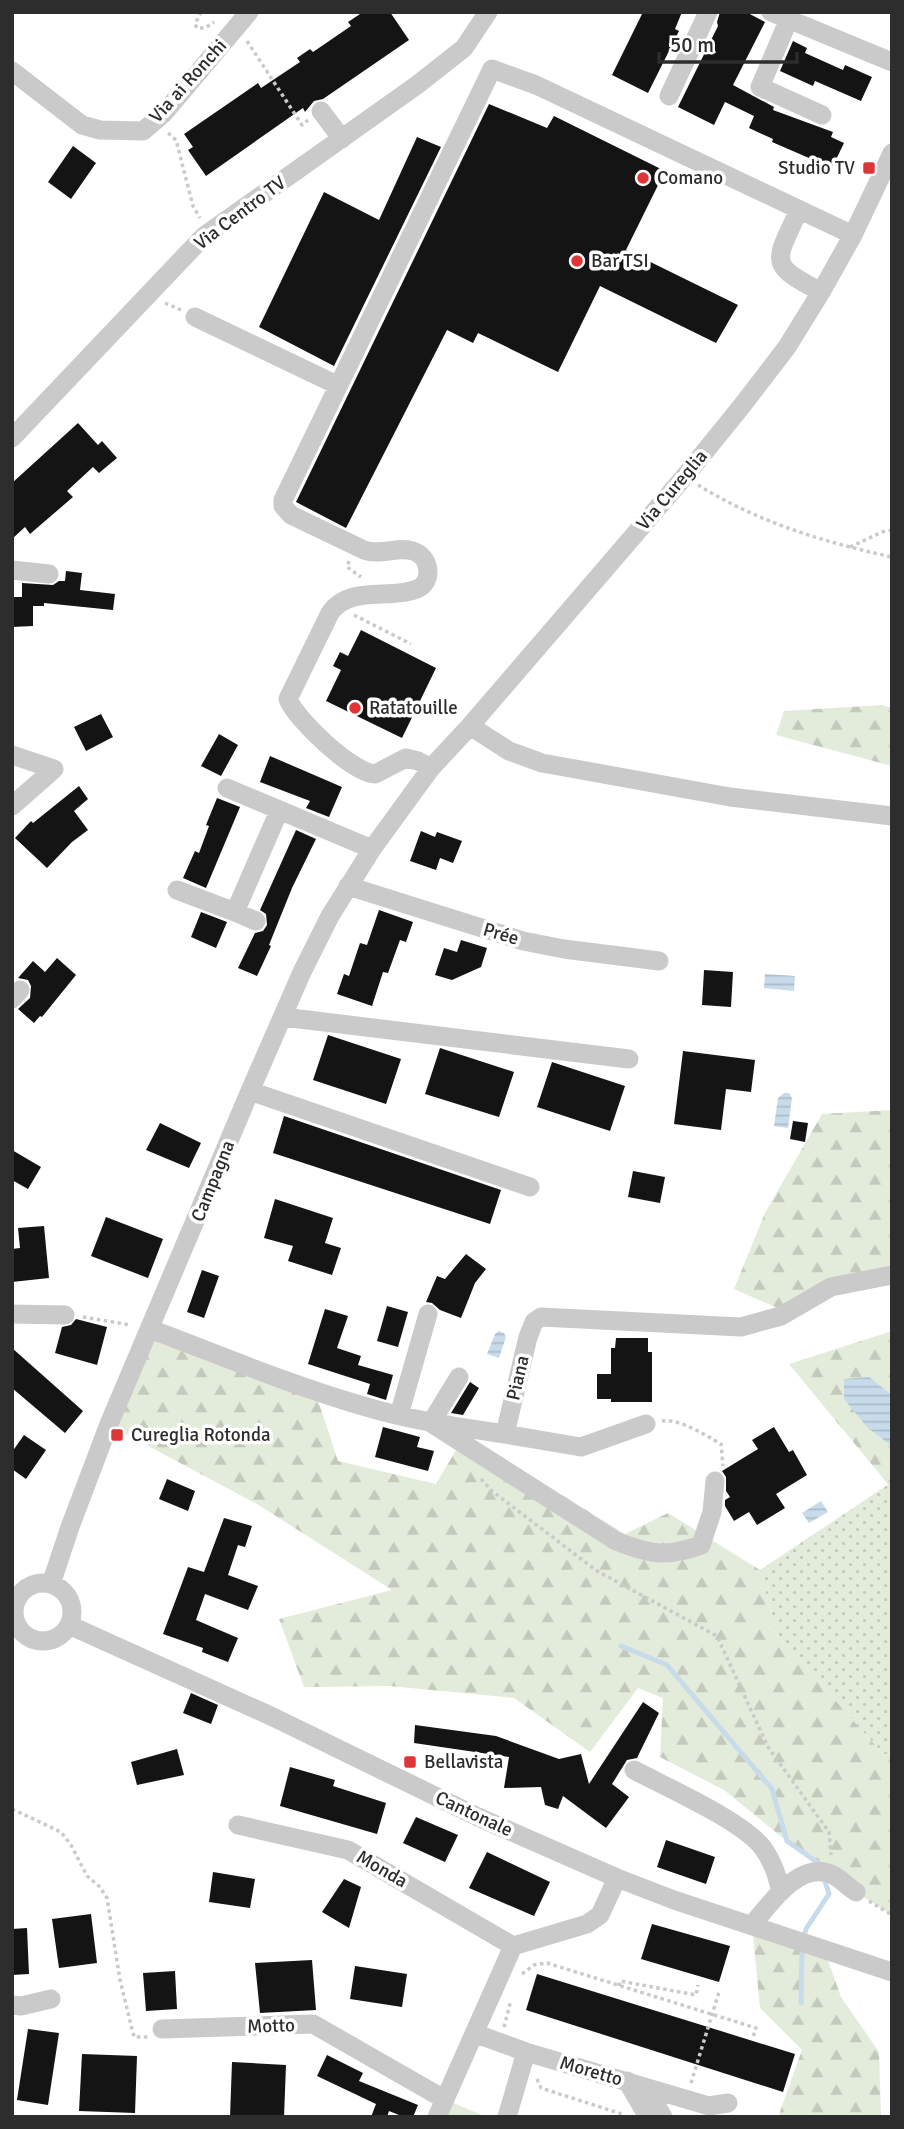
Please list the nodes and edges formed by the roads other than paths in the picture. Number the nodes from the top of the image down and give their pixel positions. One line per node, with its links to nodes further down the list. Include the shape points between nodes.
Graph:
1 (488, 12): 10 (street, Via Centro TV, via 464,48)
2 (708, 12): 7 (street)
3 (784, 15): 5 (street); 9 (street, via 760,87)
4 (243, 19): 6 (street, Via ai Ronchi, via 143,131 100,131 82,125)
5 (892, 62)
6 (12, 71)
7 (669, 96)
8 (321, 111): 10 (street)
9 (822, 115)
10 (342, 139): 17 (street, Via Centro TV, via 209,232)
11 (892, 153): 13 (street, Via Cureglia)
12 (799, 210): 13 (street); 14 (street, via 781,252 782,265 793,277); 16 (street, via 536,85 492,69)
13 (853, 235): 14 (street, Via Cureglia)
14 (821, 292): 20 (street, Via Cureglia, via 772,366 685,476)
15 (195, 317): 16 (street)
16 (337, 385): 22 (street, via 283,506 291,515 365,551 415,552 424,559 429,574 417,589 339,603 288,699 351,765 366,773 380,773 406,758)
17 (12, 438)
18 (12, 570): 19 (street)
19 (49, 574)
20 (470, 726): 22 (street, Via Cureglia); 27 (street, via 509,751 541,763 730,797)
21 (12, 755): 25 (street, via 54,769)
22 (431, 768): 24 (street, Via Cureglia)
23 (226, 788): 26 (street)
24 (411, 797): 28 (street, Campagna)
25 (14, 804)
26 (278, 811): 28 (street); 31 (street)
27 (892, 816)
28 (372, 849): 29 (street, Campagna)
29 (348, 886): 33 (street, Prée, via 523,940); 34 (street, Campagna)
30 (177, 890): 31 (street)
31 (235, 912): 32 (street)
32 (256, 921)
33 (660, 961)
34 (283, 1017): 35 (street); 36 (street, Campagna)
35 (629, 1059)
36 (250, 1091): 37 (street); 42 (street, Campagna)
37 (530, 1187)
38 (892, 1275): 47 (street, Piana, via 831,1287 781,1316 741,1327 541,1317 528,1337)
39 (12, 1314): 41 (street)
40 (428, 1314): 44 (street)
41 (65, 1315)
42 (150, 1329): 44 (street, via 315,1391); 49 (street, Campagna, via 84,1486)
43 (458, 1377): 45 (street)
44 (399, 1415): 45 (street)
45 (431, 1423): 47 (street); 48 (street, via 615,1541 640,1551 676,1554 701,1545 712,1512)
46 (646, 1424): 47 (street, via 581,1447)
47 (505, 1434)
48 (715, 1481)
49 (51, 1584): 50 (street, via 28,1587); 51 (street, via 68,1595 72,1605)
50 (13, 1607): 51 (street, via 17,1625 39,1641 57,1638)
51 (69, 1625): 54 (street, Cantonale)
52 (634, 1770): 55 (street, via 740,1827 762,1845 775,1867)
53 (238, 1825): 58 (street, Monda, via 348,1850)
54 (617, 1878): 57 (street, Cantonale); 58 (street, via 600,1915 587,1924)
55 (781, 1892): 56 (street, via 812,1872 832,1874); 57 (street)
56 (856, 1892)
57 (752, 1925): 59 (street, Cantonale)
58 (513, 1946): 63 (street)
59 (892, 1972)
60 (51, 1999): 61 (street)
61 (12, 2005)
62 (162, 2029): 67 (street, Motto, via 313,2024)
63 (474, 2033): 64 (street, Moretto); 67 (street)
64 (526, 2052): 65 (street, Moretto); 69 (street)
65 (636, 2084): 66 (street, Moretto); 68 (street); 70 (street)
66 (718, 2104)
67 (441, 2108)
68 (645, 2113)
69 (507, 2117)
70 (663, 2117)

